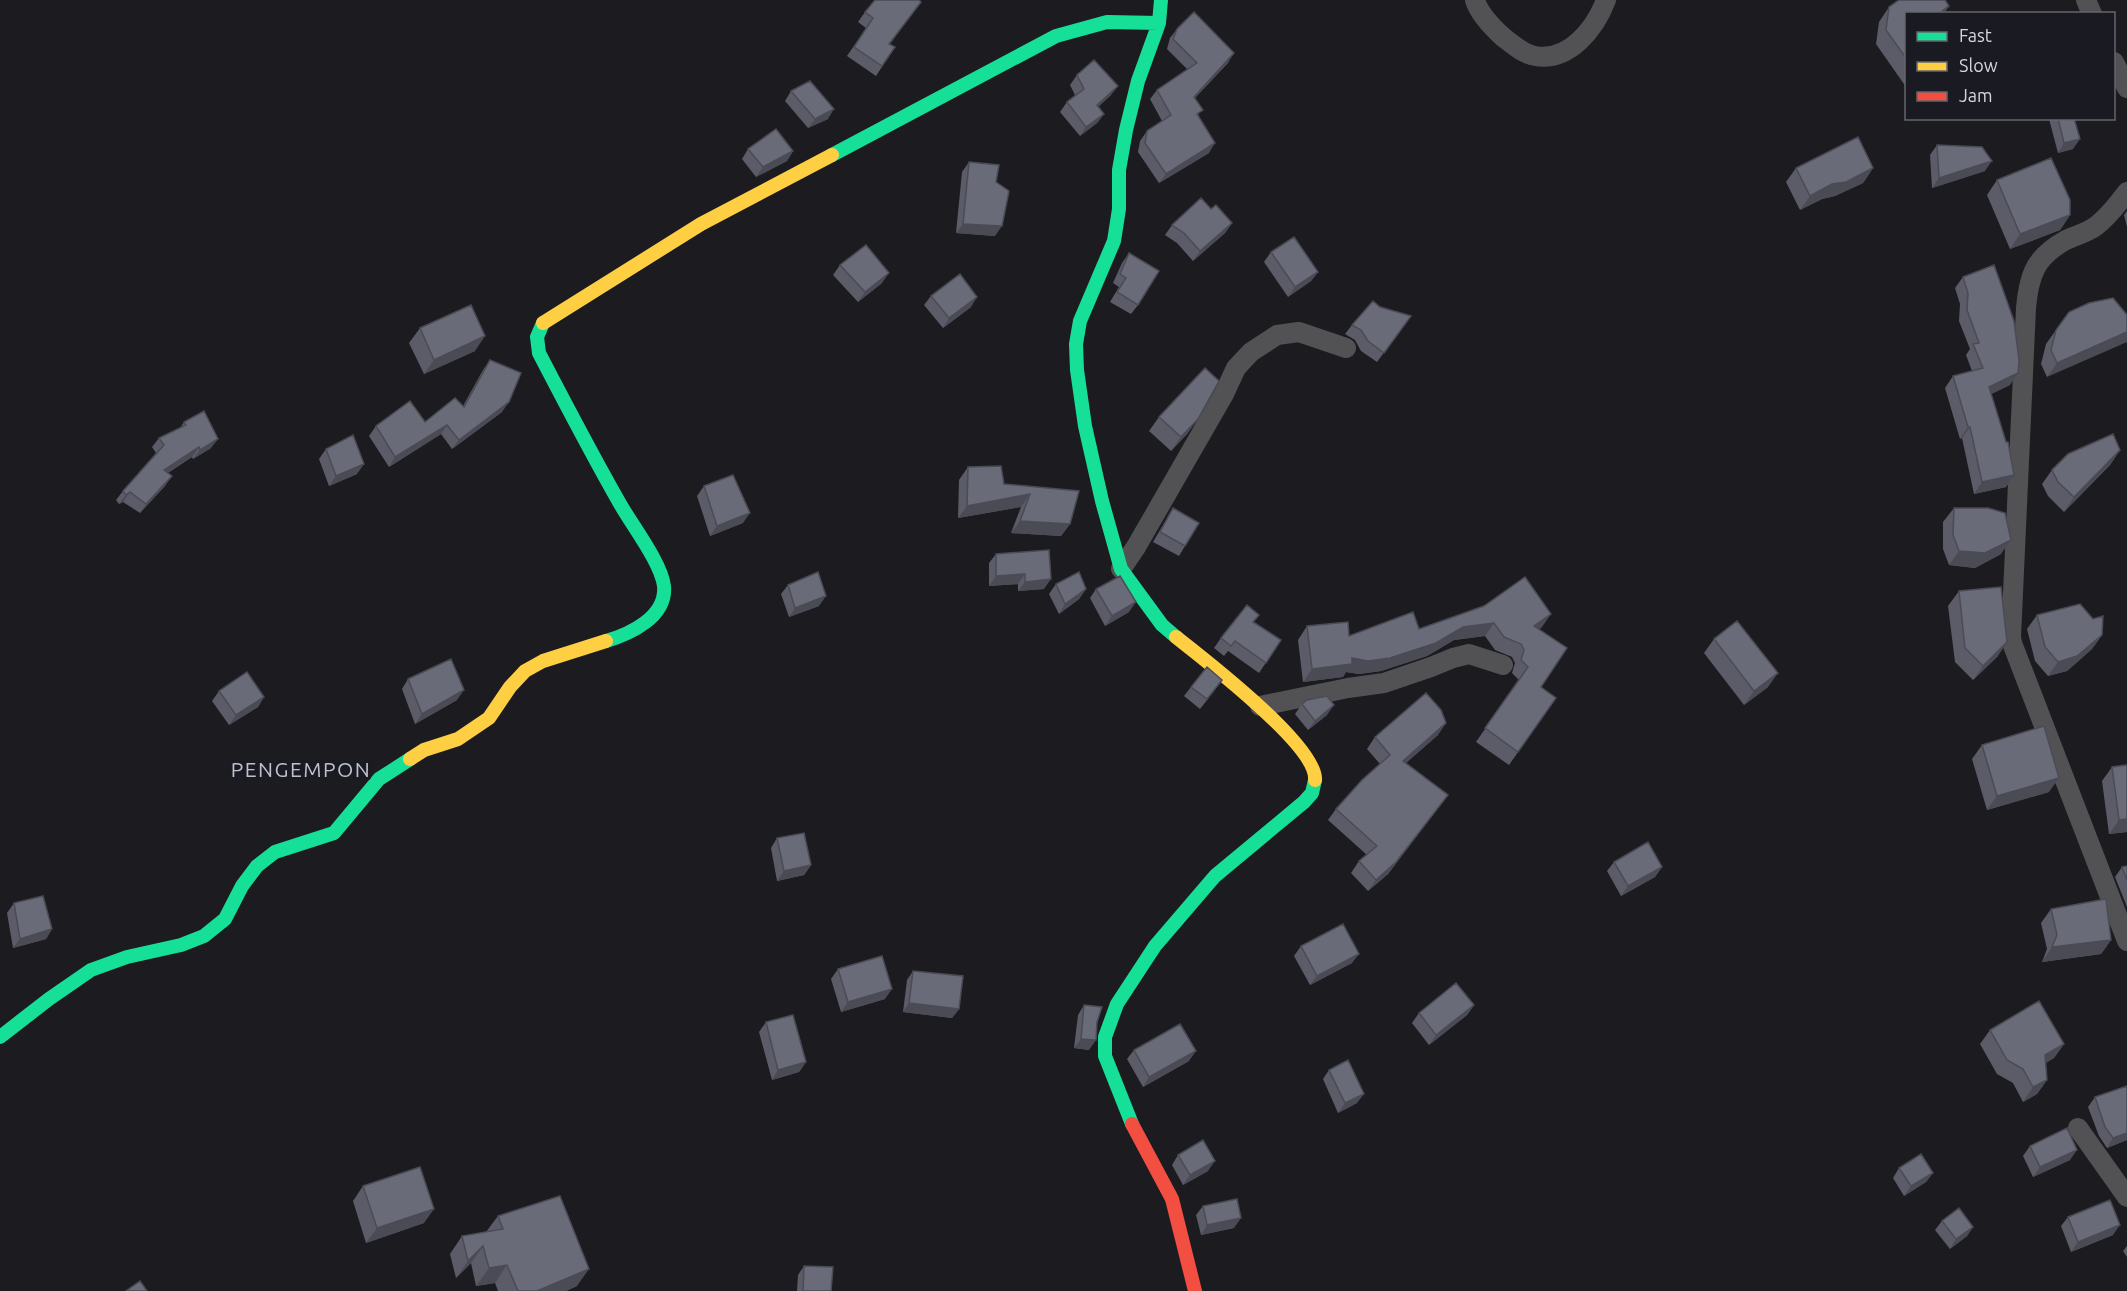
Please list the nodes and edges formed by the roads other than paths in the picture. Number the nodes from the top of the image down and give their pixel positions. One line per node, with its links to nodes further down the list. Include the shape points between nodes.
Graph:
1 (1161, 0): 4 (street)
2 (1475, 0): 3 (street, via 1494,29 1515,47 1533,56 1553,57 1569,50 1586,34)
3 (1606, 0)
4 (1159, 23): 9 (street, via 1126,130 1114,241 1080,321 1076,344 1085,426); 13 (street, via 1107,22 1056,36 701,224 543,323 537,337 538,353 657,566 664,587 660,608 624,636 543,661 525,671 489,718 458,739 424,750 379,778 334,832 276,852 257,866 225,919 204,936 91,970)
5 (2115, 64): 6 (street)
6 (2127, 88)
7 (2127, 192): 12 (street, via 2096,226 2047,254 2030,277 2011,637)
8 (1346, 348): 9 (street, via 1299,332 1277,335 1251,352 1236,368)
9 (1121, 569): 11 (street, via 1162,626)
10 (1503, 665): 11 (street, via 1468,654 1384,683)
11 (1260, 706): 16 (street, via 1316,772 1312,792 1215,876 1155,946 1117,1004 1104,1046 1132,1125 1172,1199)
12 (2127, 941)
13 (0, 1037)
14 (2078, 1128): 15 (street)
15 (2127, 1197)
16 (1195, 1291)

